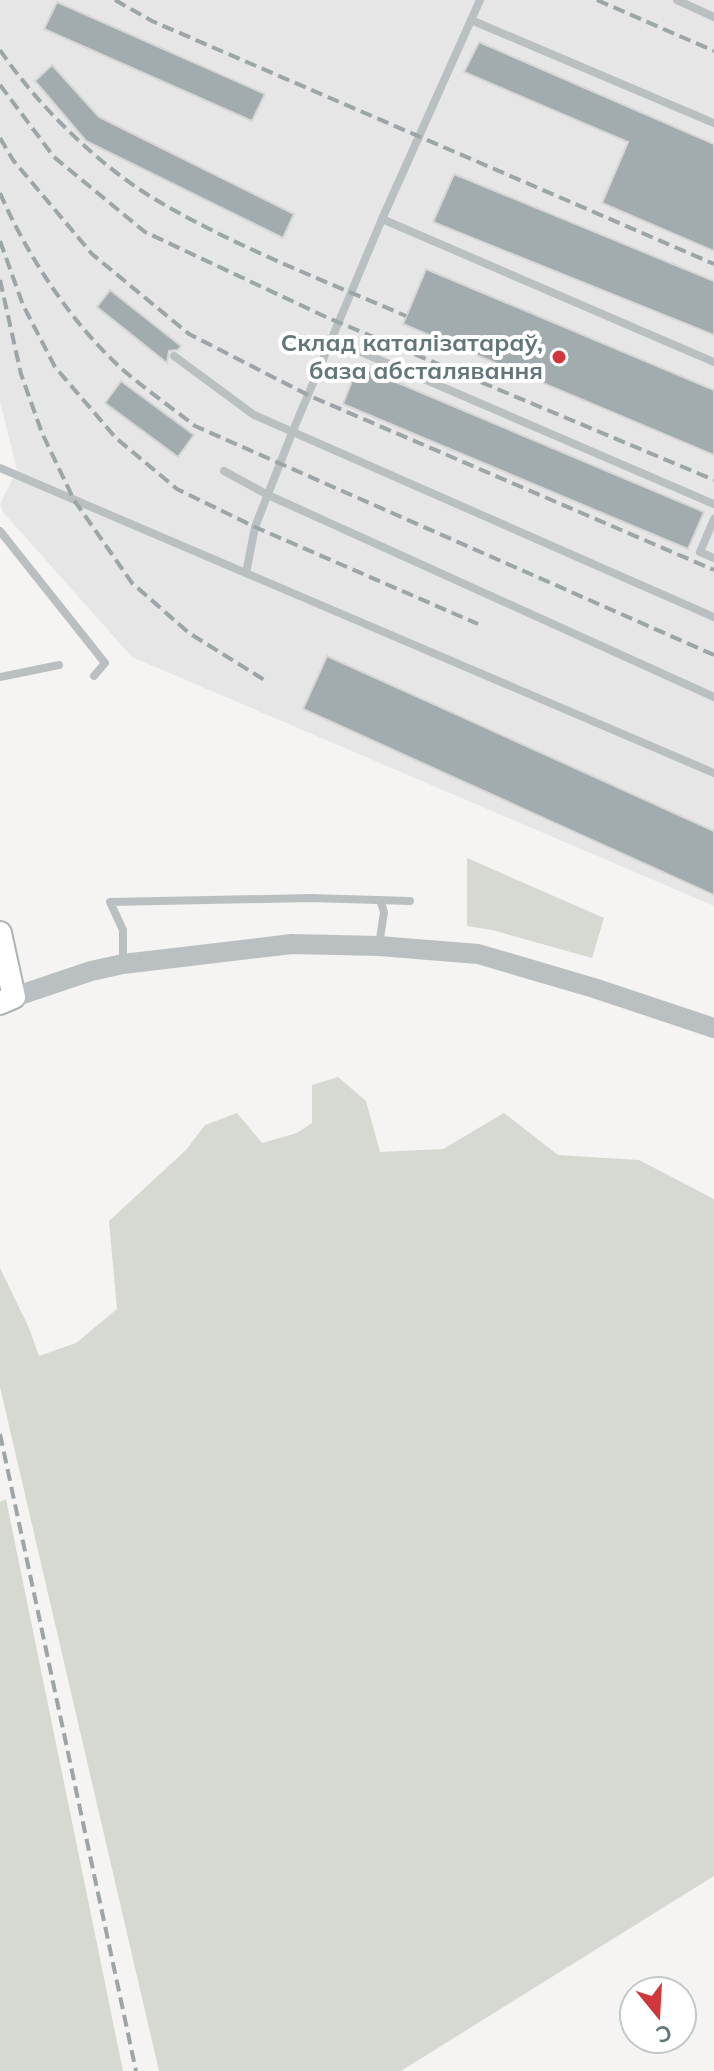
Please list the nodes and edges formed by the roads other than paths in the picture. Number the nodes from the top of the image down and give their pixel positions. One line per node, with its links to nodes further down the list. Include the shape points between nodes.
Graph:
1 (480, 0): 4 (lane)
2 (677, 0): 3 (lane)
3 (714, 17)
4 (471, 20): 5 (lane); 6 (lane)
5 (714, 123)
6 (382, 219): 7 (lane); 9 (lane)
7 (333, 340): 10 (lane); 14 (lane)
8 (174, 356): 10 (lane, via 254,415)
9 (714, 362)
10 (292, 433): 13 (lane); 19 (lane)
11 (0, 468): 18 (lane)
12 (224, 471): 13 (lane)
13 (268, 495): 18 (lane); 23 (lane)
14 (714, 504)
15 (714, 519): 17 (lane, via 700,552)
16 (0, 531): 21 (lane, via 105,663)
17 (714, 558)
18 (246, 573): 24 (lane)
19 (714, 617)
20 (59, 665): 22 (lane)
21 (94, 676)
22 (0, 677)
23 (714, 697)
24 (714, 773)
25 (380, 900): 26 (lane); 28 (lane, via 384,912); 29 (lane, via 110,902 123,930)
26 (410, 901)
27 (0, 933): 30 (main road)
28 (379, 946): 29 (street, via 292,944); 31 (street, via 478,954)
29 (123, 964): 30 (street)
30 (7, 1000)
31 (714, 1028)

